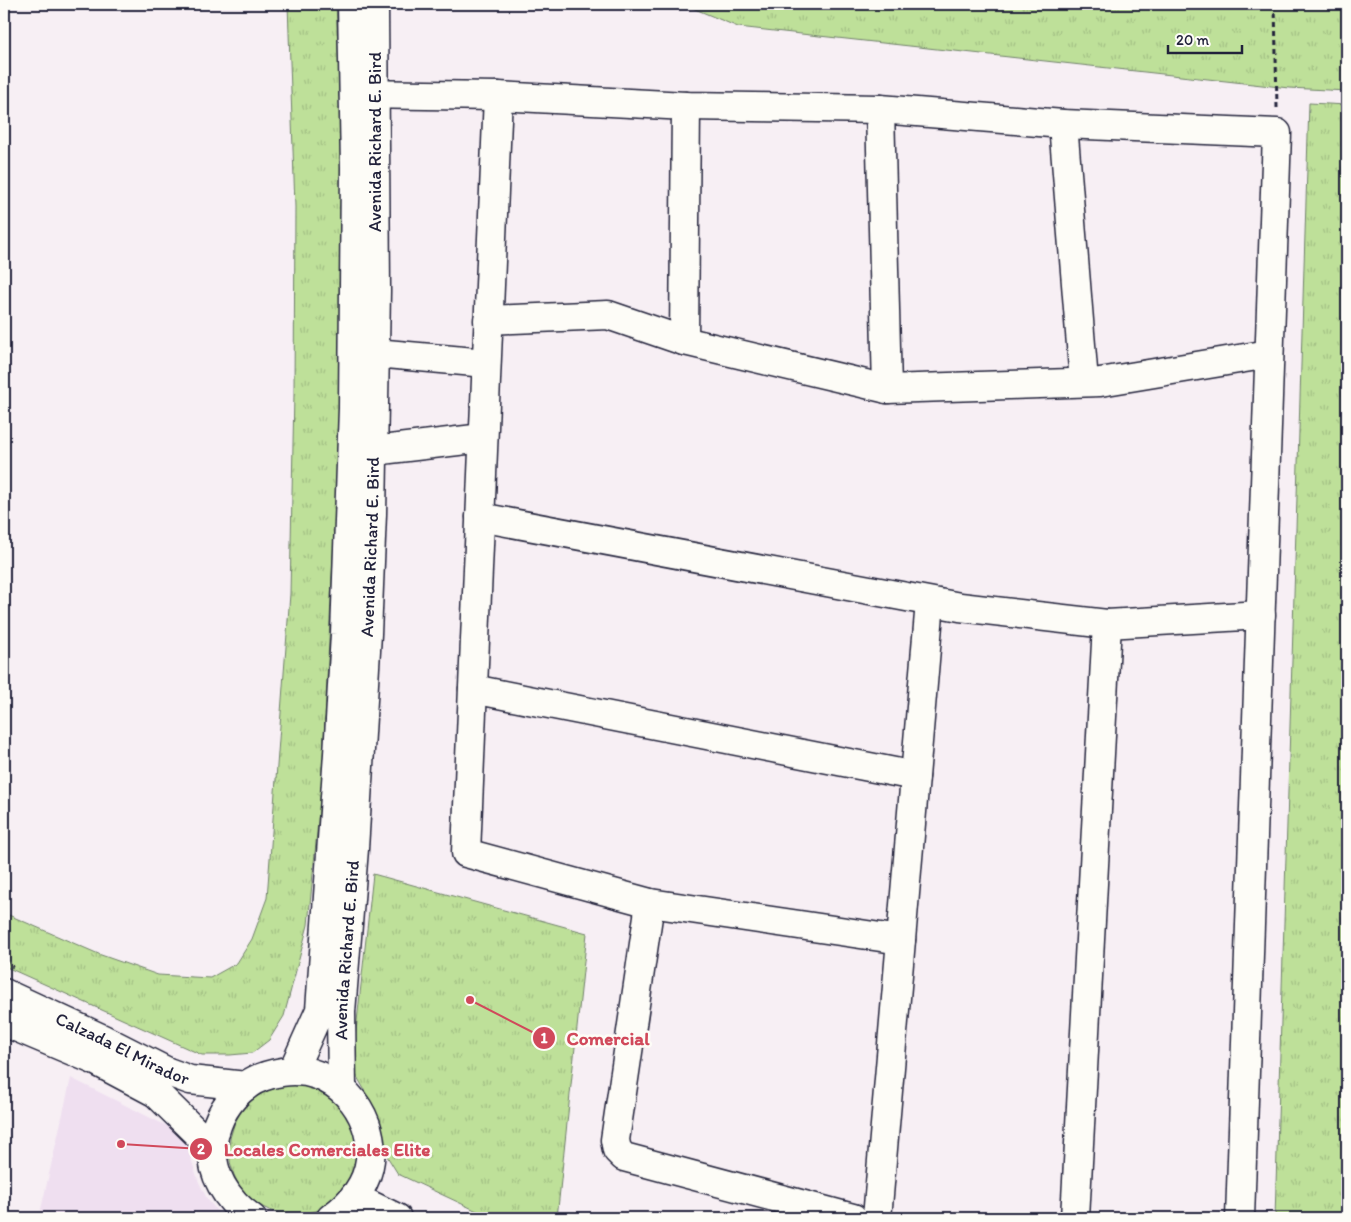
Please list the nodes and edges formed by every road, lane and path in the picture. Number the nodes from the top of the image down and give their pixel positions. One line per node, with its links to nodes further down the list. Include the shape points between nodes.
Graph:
1 (352, 4): 4 (street, Avenida Richard E. Bird)
2 (374, 4): 4 (street, Avenida Richard E. Bird)
3 (1275, 4): 9 (path)
4 (365, 95): 5 (street); 12 (street, Avenida Richard E. Bird); 29 (street, Avenida Richard E. Bird, via 345,634 320,1010)
5 (498, 96): 6 (street); 10 (street)
6 (686, 106): 7 (street); 11 (street)
7 (880, 109): 8 (street); 16 (street)
8 (1063, 124): 9 (street); 15 (street)
9 (1277, 133): 13 (street)
10 (488, 320): 11 (street, via 608,315); 14 (street)
11 (684, 341): 16 (street)
12 (375, 353): 14 (street); 18 (street, Avenida Richard E. Bird)
13 (1269, 354): 15 (street); 21 (street)
14 (486, 363): 17 (street)
15 (1084, 382): 16 (street)
16 (887, 389)
17 (483, 438): 18 (street); 19 (street)
18 (373, 451): 31 (street, Avenida Richard E. Bird, via 367,634 341,1012)
19 (480, 517): 20 (street); 23 (street)
20 (930, 602): 22 (street); 24 (street)
21 (1261, 615): 22 (street); 40 (street)
22 (1107, 624): 39 (street)
23 (473, 689): 24 (street); 25 (street, via 466,853)
24 (915, 776): 26 (street)
25 (650, 903): 26 (street); 37 (street, via 615,1140 617,1150 624,1157)
26 (901, 940): 38 (street)
27 (4, 993): 30 (street, Calzada El Mirador, via 168,1072 190,1080)
28 (4, 1022): 32 (street, Calzada El Mirador, via 94,1060 156,1093)
29 (293, 1070): 30 (street, via 270,1074); 31 (street, via 325,1078)
30 (246, 1086): 32 (street, via 223,1112 215,1129)
31 (342, 1088): 33 (street, via 365,1121 370,1140 370,1160)
32 (212, 1148): 34 (street, via 217,1176 226,1193)
33 (354, 1197): 35 (street); 36 (street)
34 (252, 1218)
35 (331, 1218)
36 (397, 1218)
37 (853, 1218)
38 (877, 1218)
39 (1075, 1218)
40 (1240, 1218)

